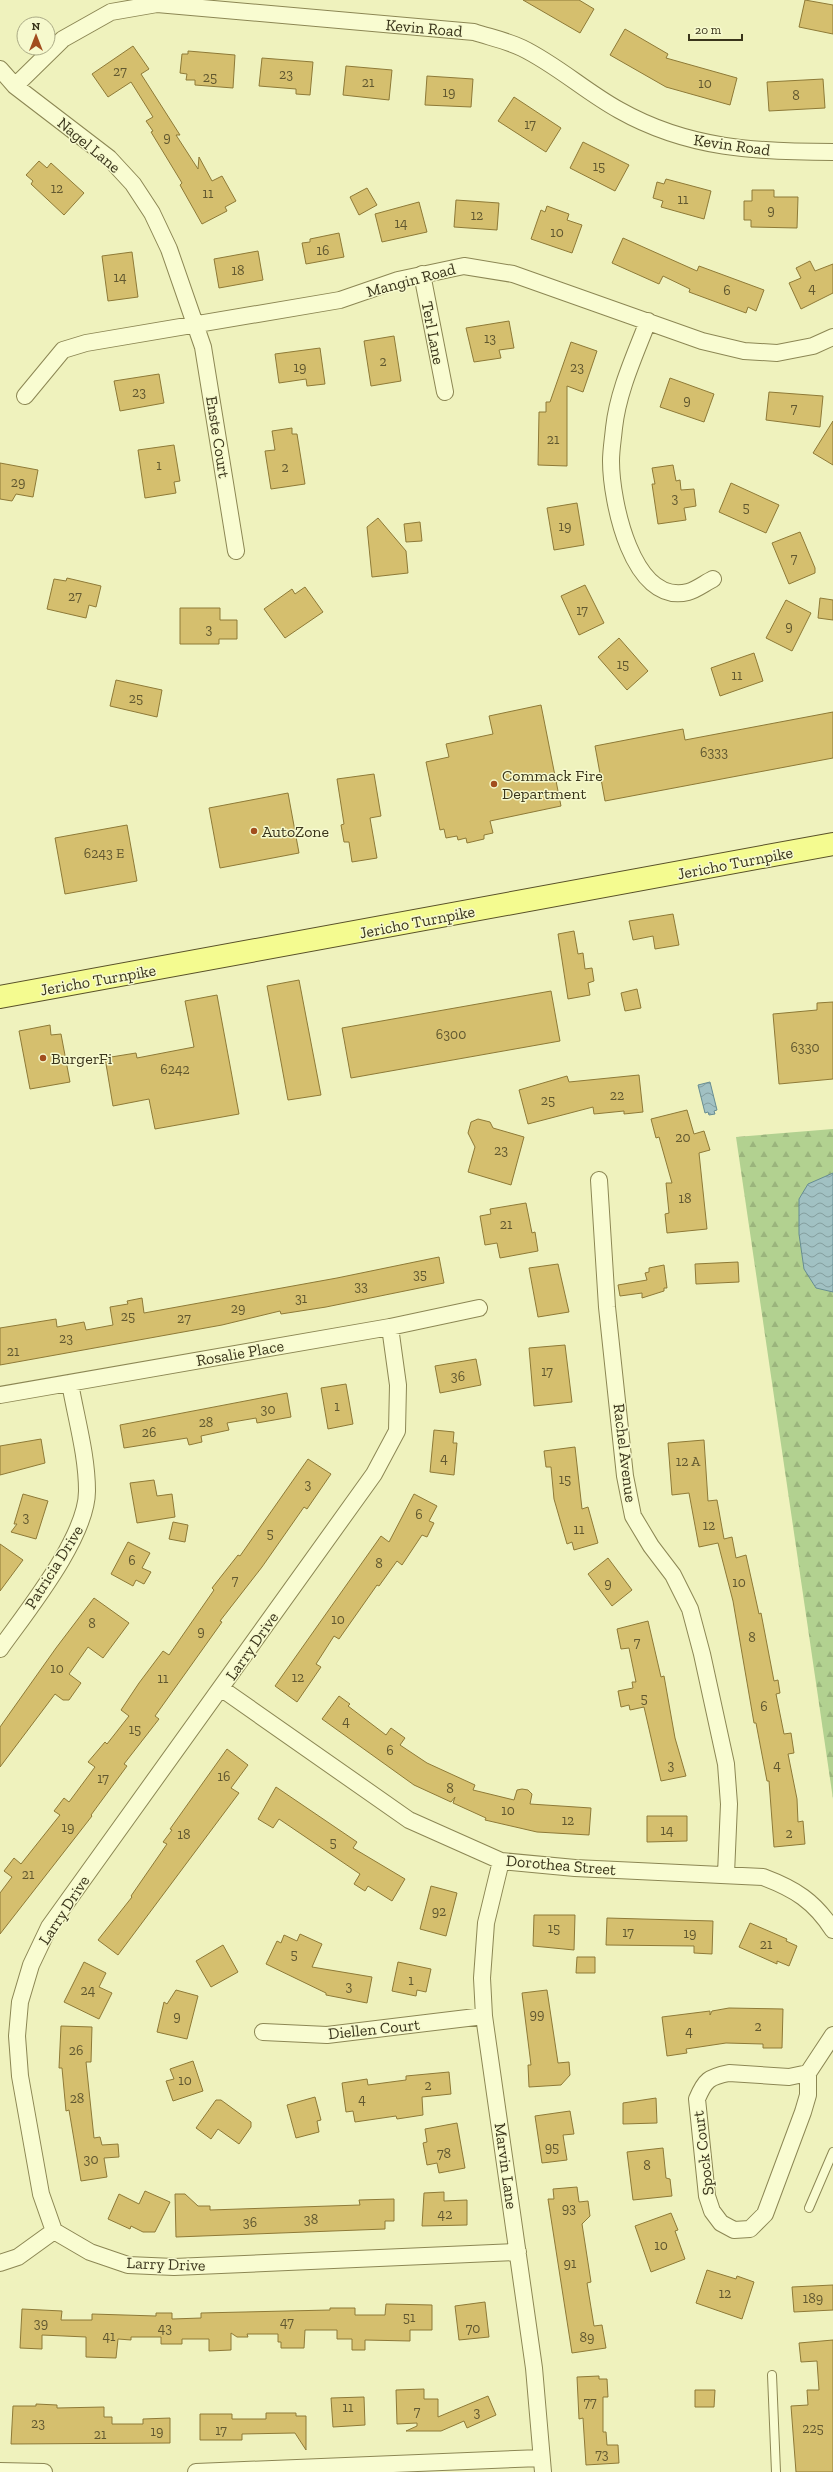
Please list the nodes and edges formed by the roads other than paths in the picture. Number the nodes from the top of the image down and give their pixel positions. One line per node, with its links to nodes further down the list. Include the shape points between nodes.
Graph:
1 (0, 69): 2 (street, Nagel Lane)
2 (15, 86): 3 (street, Kevin Road, via 63,39 111,12 157,4 474,32 522,48 619,110 692,141 734,148); 6 (street, Nagel Lane, via 109,158 133,184 152,213 169,249)
3 (833, 152)
4 (422, 274): 5 (street, Mangin Road, via 464,266 513,274); 6 (street, Mangin Road, via 340,300); 8 (street, Terl Lane)
5 (648, 321): 7 (street, Mangin Road, via 702,341 744,351 777,353 813,346); 11 (street, via 623,387 614,426 611,461 616,500 630,552 645,575 663,591 688,592)
6 (196, 324): 9 (street, Mangin Road, via 86,343 63,350); 10 (street, Enste Court, via 203,347)
7 (833, 337)
8 (445, 392)
9 (25, 396)
10 (236, 551)
11 (712, 579)
12 (833, 844): 13 (main road, Jericho Turnpike)
13 (0, 998)
14 (599, 1180): 22 (street, Rachel Avenue, via 624,1476 633,1516 673,1575 690,1609 702,1654 726,1764 729,1804)
15 (479, 1308): 16 (street, Rosalie Place)
16 (390, 1327): 17 (street, Rosalie Place); 20 (street, Larry Drive, via 398,1385 397,1431 374,1474)
17 (70, 1383): 18 (street, Rosalie Place); 19 (street, Patricia Drive, via 83,1452 87,1492 83,1520 68,1549)
18 (0, 1395)
19 (0, 1649)
20 (222, 1689): 21 (street, Dorothea Street, via 409,1820); 30 (street, Larry Drive, via 49,1927 30,1965 20,2002 17,2036 19,2070 41,2194)
21 (501, 1861): 22 (street, Dorothea Street, via 630,1871); 24 (street, Marvin Lane, via 486,1923 482,1978)
22 (726, 1874): 23 (street, Dorothea Street, via 763,1877 791,1887 815,1905)
23 (833, 1930)
24 (484, 2016): 25 (street, Diellen Court, via 327,2035); 31 (street, Marvin Lane)
25 (263, 2032)
26 (833, 2035): 27 (street)
27 (808, 2073): 27 (street, Spock Court, via 789,2076 729,2073 712,2076 702,2087 697,2099 707,2196 712,2211 721,2223 734,2230 750,2229 765,2214 803,2112 808,2095)
28 (833, 2152): 29 (lane)
29 (809, 2208)
30 (54, 2231): 31 (street, Larry Drive, via 90,2252 128,2265 174,2267); 32 (street, via 18,2257)
31 (518, 2252): 34 (street, Marvin Lane, via 534,2368)
32 (0, 2263)
33 (772, 2375): 39 (lane)
34 (542, 2465): 35 (street)
35 (342, 2469): 38 (street)
36 (0, 2471): 37 (street)
37 (44, 2472)
38 (196, 2472)
39 (776, 2472)

